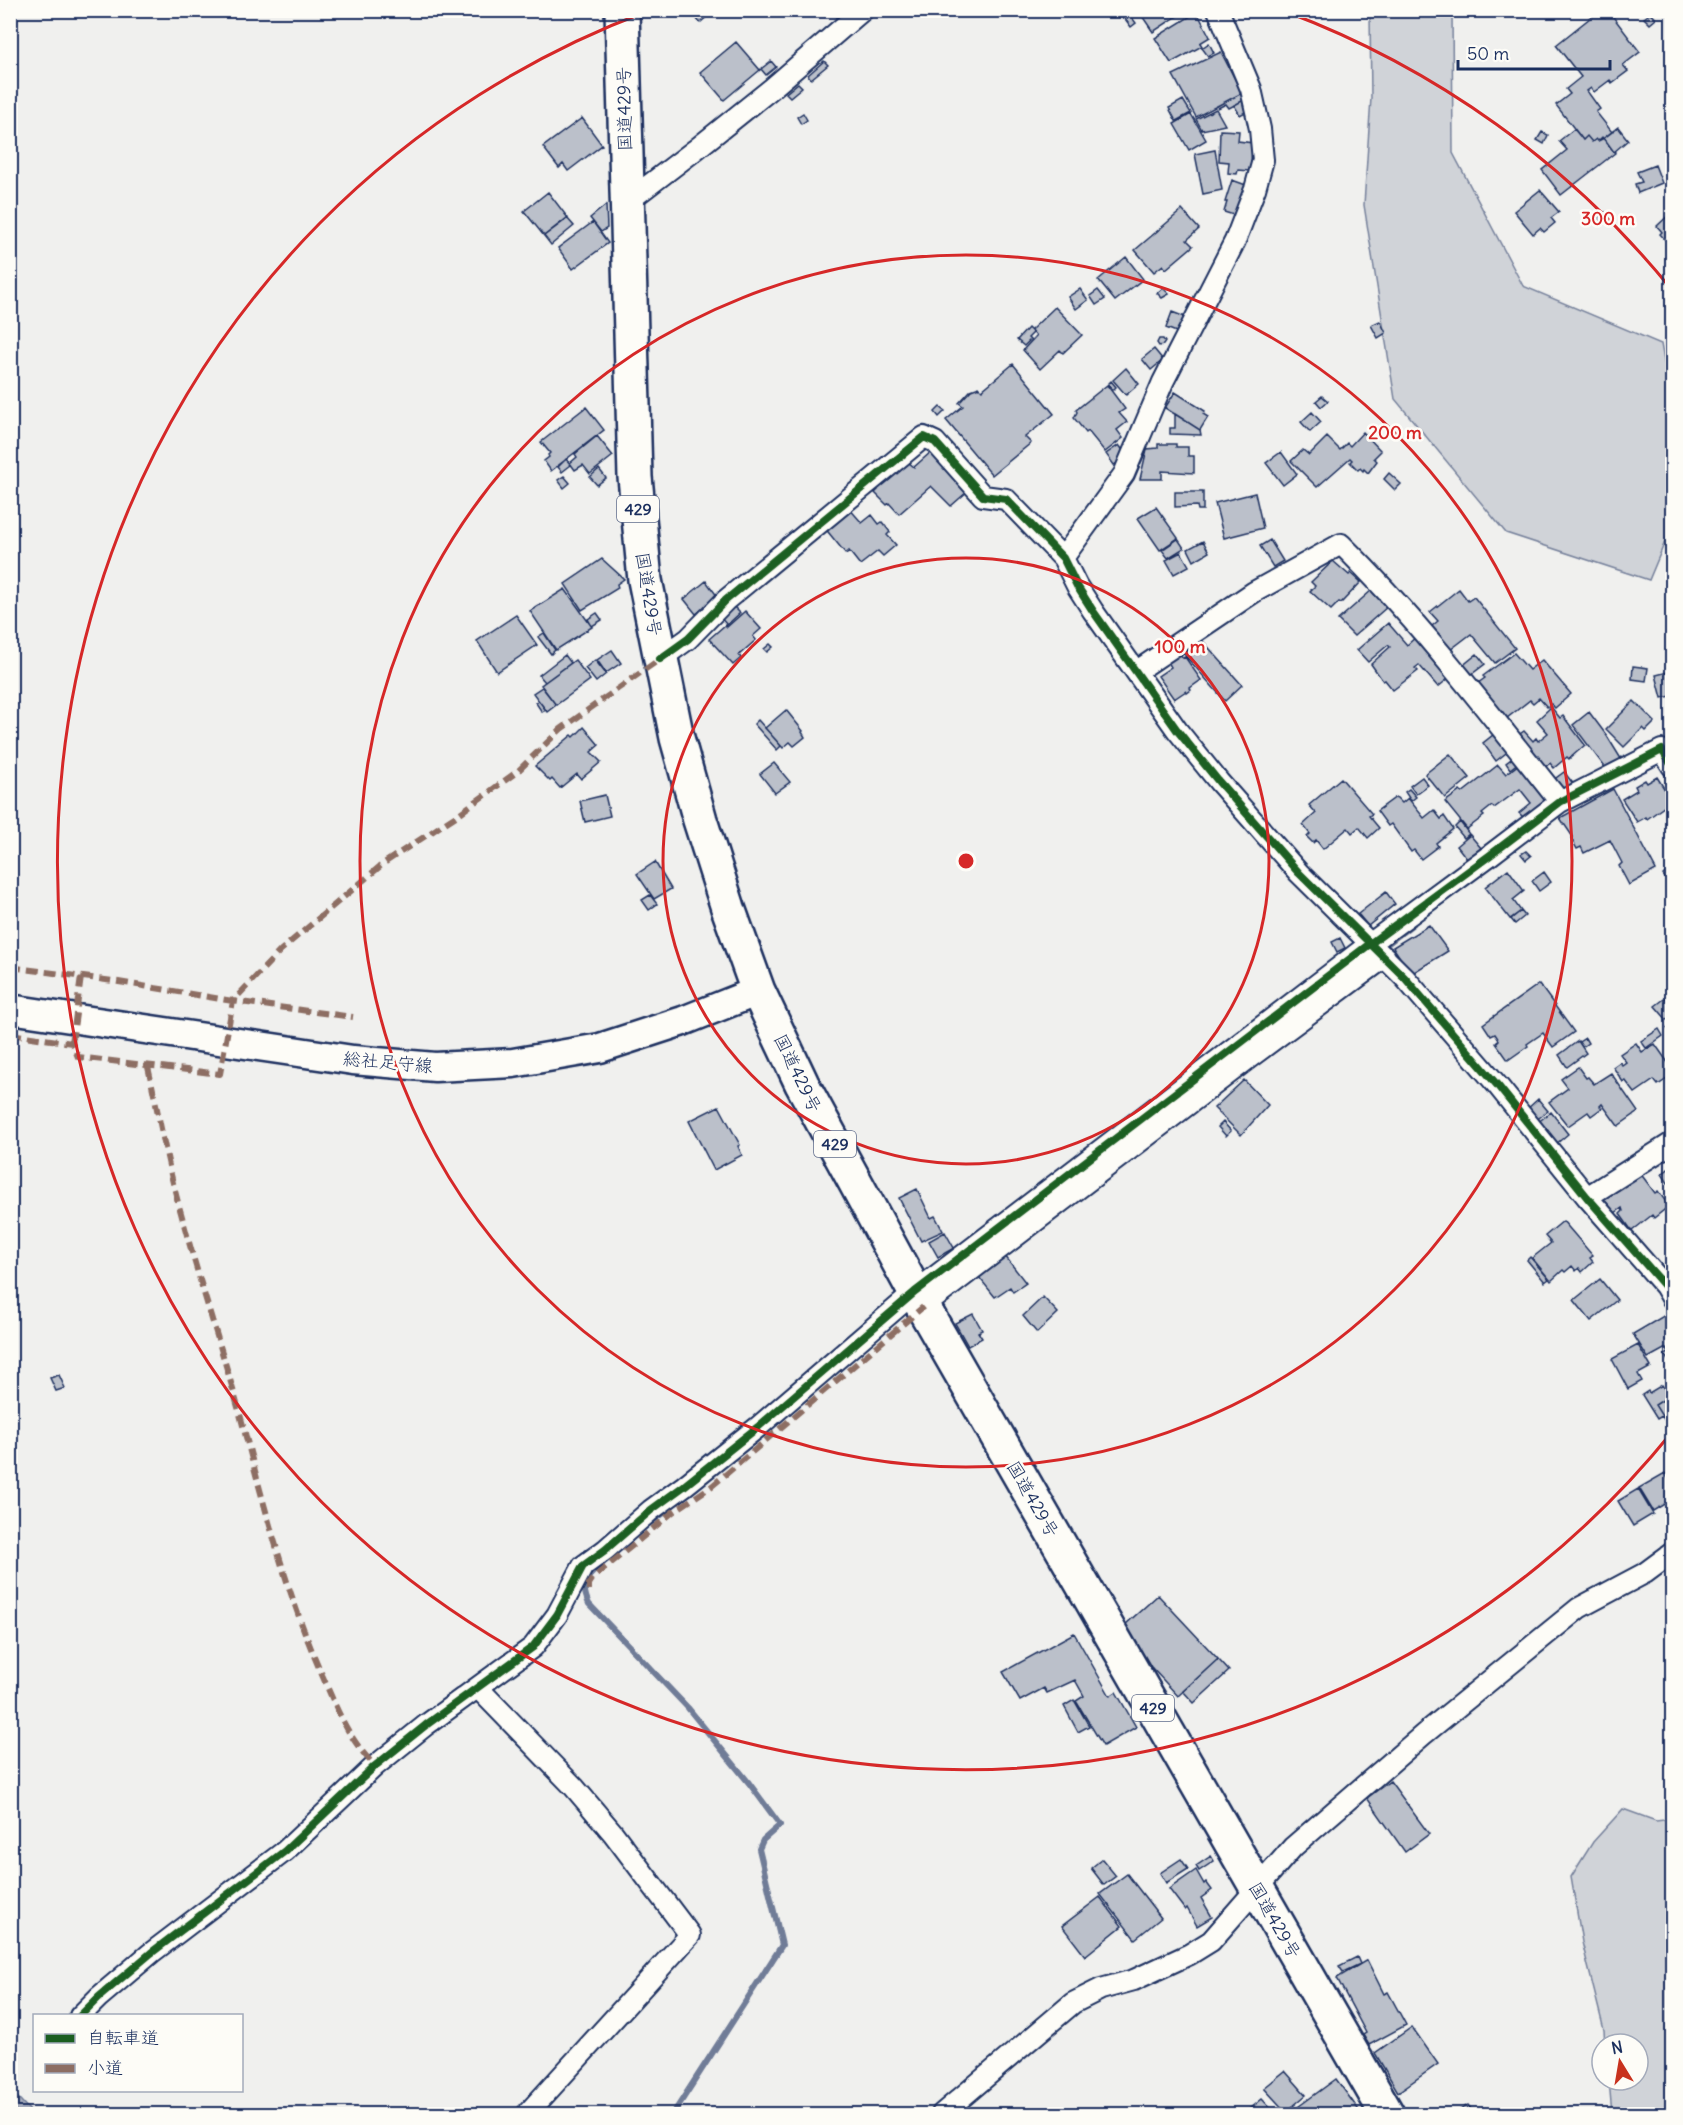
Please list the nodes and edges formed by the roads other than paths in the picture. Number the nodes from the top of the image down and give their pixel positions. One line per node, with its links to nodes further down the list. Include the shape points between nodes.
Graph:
1 (622, 10): 4 (highway, 国道429号 / 429)
2 (863, 10): 4 (street, via 754,103)
3 (1218, 10): 5 (street, via 1251,88 1260,129 1263,160 1255,189 1235,241 1163,382 1124,474)
4 (627, 202): 6 (highway, 国道429号 / 429, via 635,477 645,580)
5 (1063, 558): 6 (street, via 1006,499 983,496 935,442 924,437 735,592 688,639); 7 (street, via 1093,611)
6 (660, 659): 11 (highway, 国道429号 / 429, via 700,820)
7 (1137, 671): 9 (street, via 1254,592 1341,544 1464,681); 10 (street, via 1219,782 1299,873)
8 (1668, 759): 9 (street, via 1662,750)
9 (1560, 801): 10 (street)
10 (1379, 950): 14 (street, via 1498,1086); 16 (street, via 1240,1065)
11 (758, 991): 12 (main road, 総社足守線, via 600,1048 513,1063 435,1067 353,1060); 16 (highway, 国道429号 / 429, via 802,1084)
12 (10, 1009)
13 (1672, 1143): 14 (street)
14 (1587, 1197): 15 (street)
15 (1672, 1298)
16 (919, 1299): 18 (street, via 583,1566 558,1615 540,1640); 19 (highway, 国道429号 / 429)
17 (1672, 1553): 19 (street, via 1645,1573 1579,1608 1505,1666 1293,1848)
18 (478, 1688): 20 (street, via 375,1766 285,1851 151,1953); 21 (street, via 574,1787 690,1935)
19 (1256, 1888): 22 (street, via 1211,1941 1134,1980 1101,1989 1073,2003); 23 (highway, 国道429号 / 429)
20 (82, 2014)
21 (527, 2115)
22 (942, 2115)
23 (1387, 2115)

